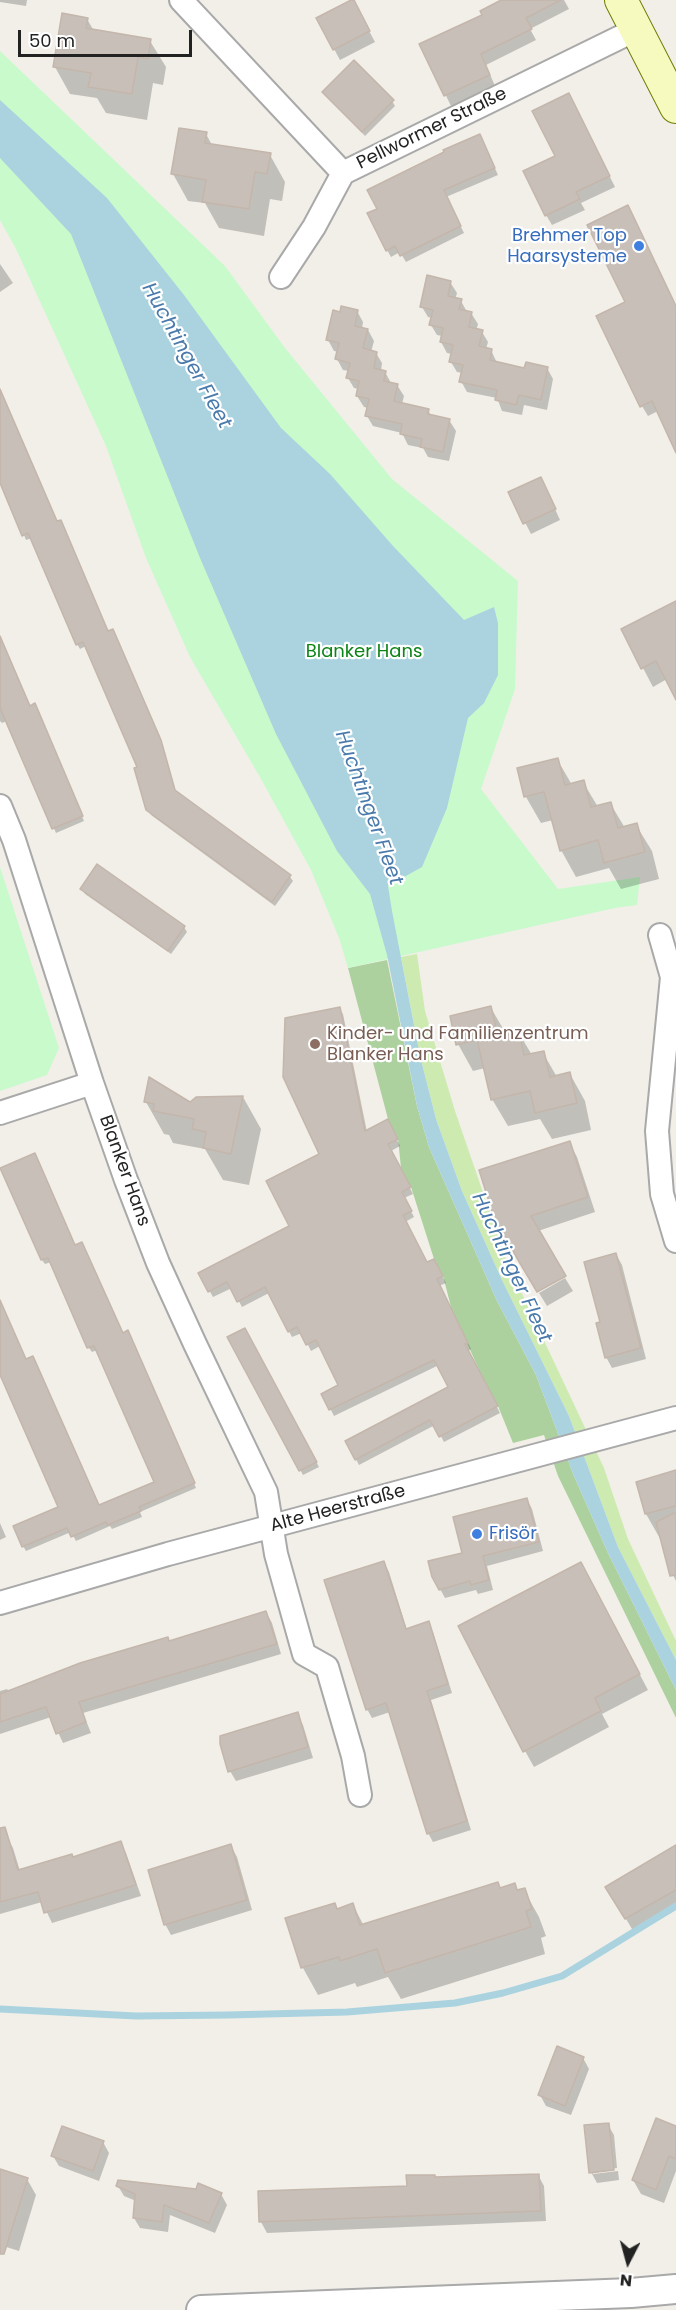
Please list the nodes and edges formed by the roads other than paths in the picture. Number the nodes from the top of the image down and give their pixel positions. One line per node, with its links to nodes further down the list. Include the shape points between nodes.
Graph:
1 (181, 0): 5 (street, Pellwormer Straße)
2 (621, 0): 3 (main road)
3 (637, 28): 4 (main road); 5 (street, Pellwormer Straße)
4 (676, 107)
5 (343, 173): 6 (street)
6 (281, 277)
7 (0, 806): 9 (street, Blanker Hans, via 15,840)
8 (660, 935): 11 (street, via 672,977 658,1140 662,1194)
9 (92, 1083): 10 (street); 13 (street, Blanker Hans, via 158,1263 266,1492)
10 (0, 1113)
11 (676, 1241)
12 (676, 1418): 13 (street, Alte Heerstraße)
13 (273, 1525): 14 (street, Alte Heerstraße); 15 (street, Blanker Hans, via 276,1554 304,1654 327,1667)
14 (0, 1603)
15 (360, 1795)
16 (676, 2289): 17 (street)
17 (201, 2310)

